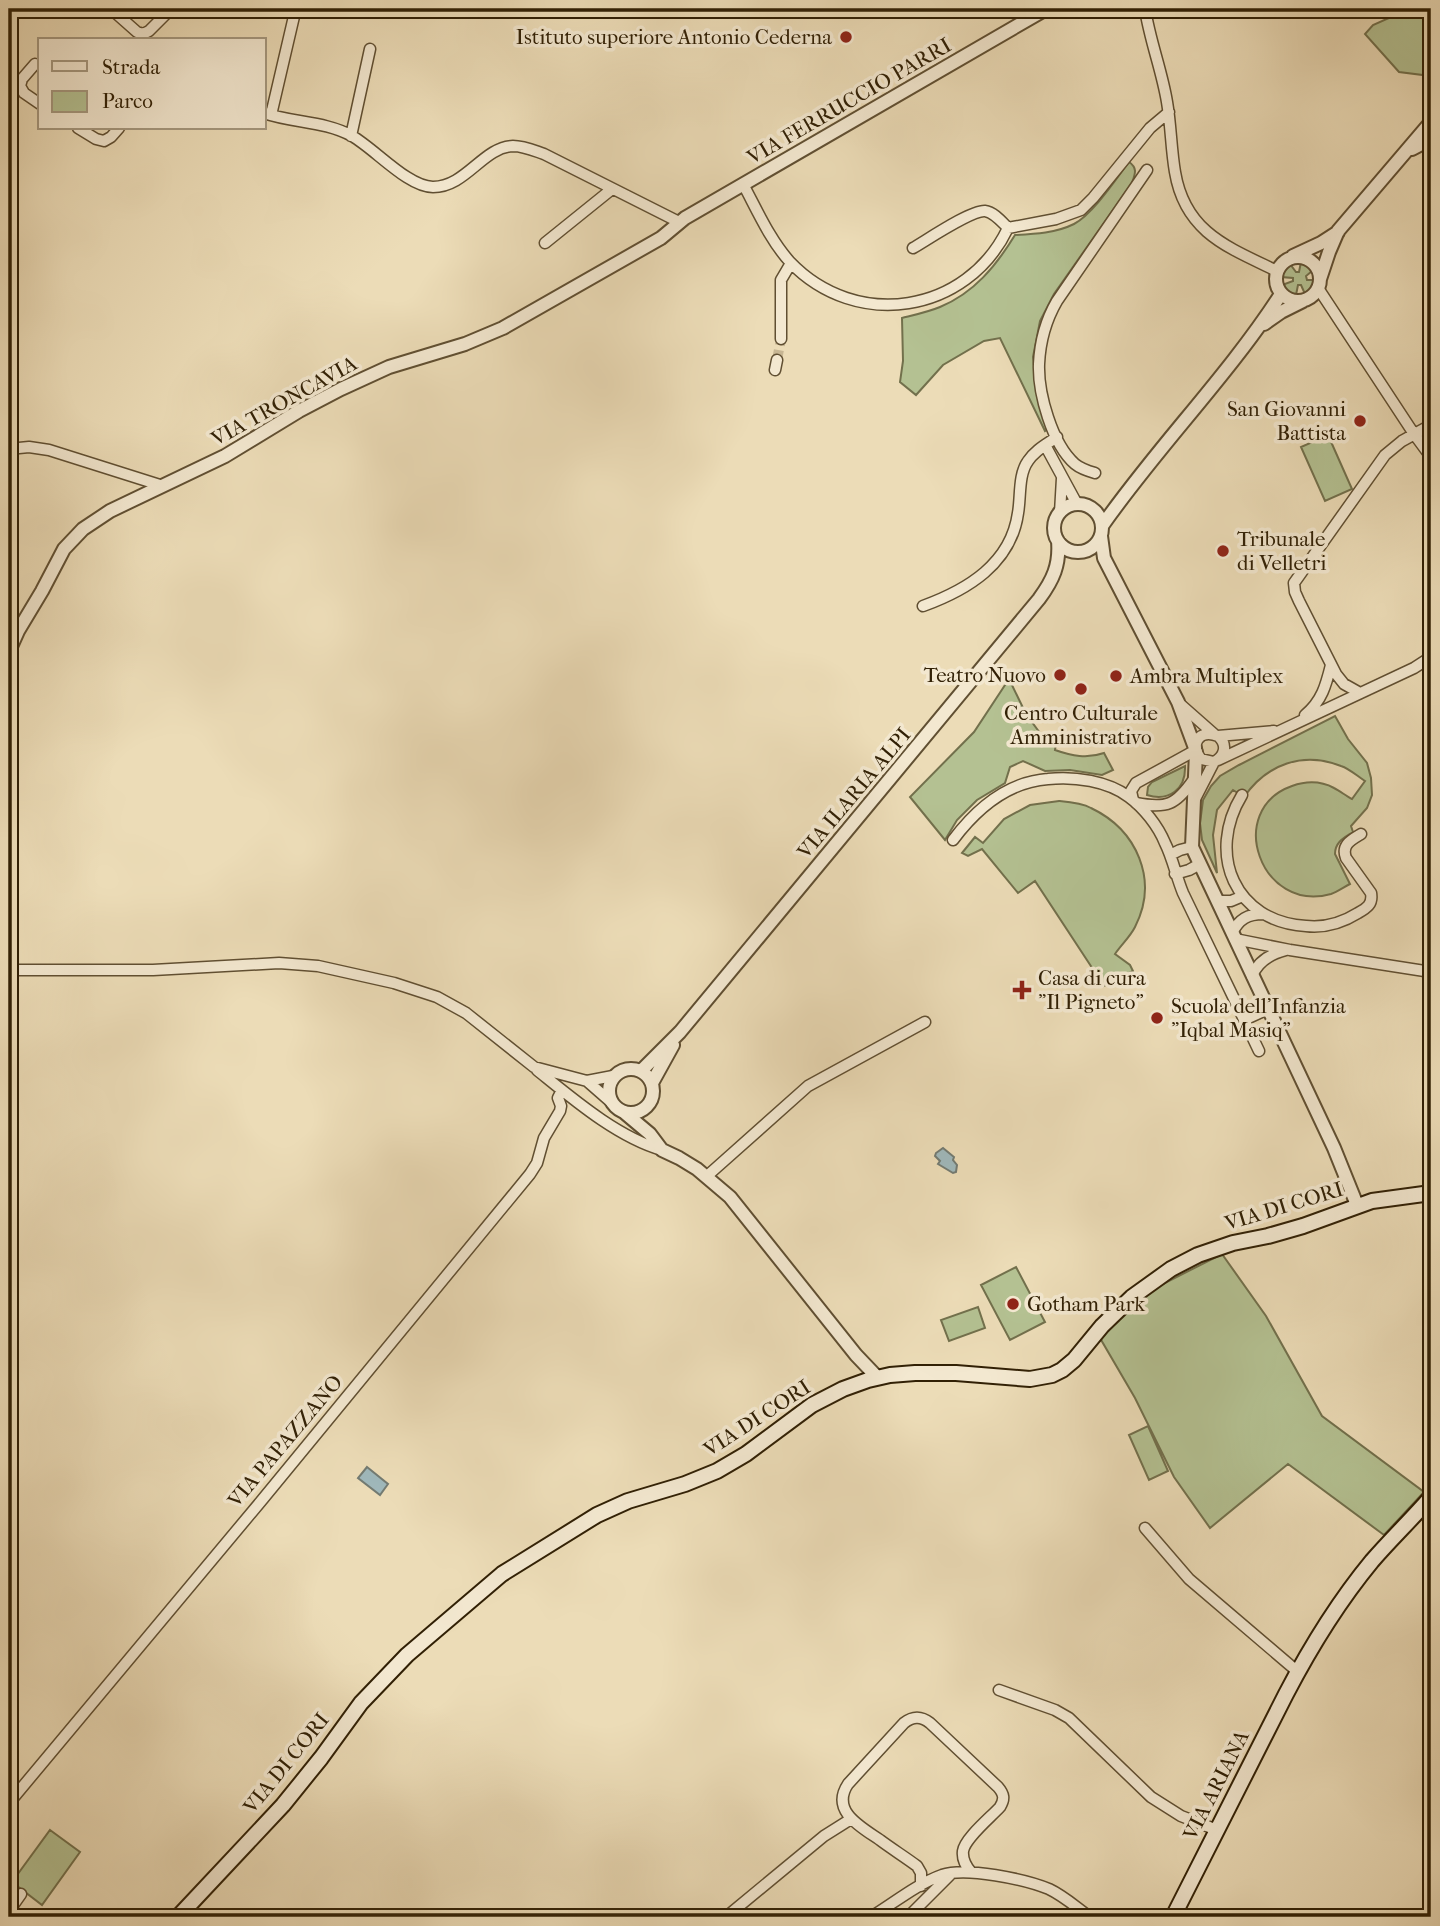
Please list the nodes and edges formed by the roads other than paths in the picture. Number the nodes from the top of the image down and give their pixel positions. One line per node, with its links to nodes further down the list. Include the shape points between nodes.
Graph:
1 (111, 9): 2 (street, via 144,34)
2 (171, 9)
3 (1046, 9): 18 (street, VIA FERRUCCIO PARRI)
4 (1145, 9): 9 (street)
5 (295, 12): 10 (street)
6 (370, 49): 14 (street)
7 (34, 64): 8 (street, via 20,86)
8 (38, 103)
9 (1169, 112): 21 (street, via 1081,210); 27 (street, via 1175,175 1191,215 1218,242)
10 (268, 114): 14 (street)
11 (1431, 122): 16 (street)
12 (81, 130): 13 (street, via 104,141)
13 (117, 130)
14 (351, 136): 19 (street, via 411,180 429,187 453,182 496,151 516,146 544,154)
15 (1431, 139): 16 (street)
16 (1406, 153): 22 (street)
17 (1147, 170): 35 (street, via 1047,322 1039,376)
18 (743, 184): 20 (street, VIA TRONCAVIA); 26 (street)
19 (612, 189): 20 (street); 23 (street)
20 (679, 222): 41 (street, VIA TRONCAVIA, via 661,238 496,331 389,367 341,389)
21 (1008, 228): 24 (street, via 991,214 980,212); 26 (street, via 993,254 971,277 943,294 911,303 846,298)
22 (1338, 231): 25 (street); 28 (street)
23 (545, 243)
24 (913, 248)
25 (1289, 258): 27 (street); 28 (street, via 1307,258 1317,267)
26 (791, 263): 32 (street, via 781,280)
27 (1277, 271): 29 (street, via 1275,283)
28 (1319, 284): 30 (street); 34 (street)
29 (1281, 294): 30 (street); 31 (street)
30 (1303, 301): 31 (street)
31 (1258, 328): 42 (street)
32 (781, 339)
33 (1431, 425): 34 (street)
34 (1414, 434): 38 (street); 53 (street, via 1382,458 1296,581 1294,590)
35 (1057, 437): 36 (street); 39 (street, via 1073,462)
36 (1045, 445): 40 (street); 50 (street, via 1024,468 1016,524 999,559 971,584)
37 (9, 449): 41 (street, via 52,450)
38 (1431, 457)
39 (1095, 473)
40 (1062, 477): 43 (street); 44 (street)
41 (163, 486): 51 (street, VIA TRONCAVIA, via 110,510 73,538)
42 (1125, 493): 43 (street, via 1103,504); 45 (street)
43 (1082, 505): 44 (street, via 1071,505); 45 (street, via 1097,513)
44 (1060, 513): 46 (street, via 1054,527)
45 (1101, 531): 47 (street, via 1093,547); 48 (street)
46 (1058, 541): 47 (street, via 1068,550); 49 (street, VIA ILARIA ALPI)
47 (1085, 551): 48 (street); 49 (street, VIA ILARIA ALPI)
48 (1104, 558): 55 (street)
49 (1054, 576): 82 (street, VIA ILARIA ALPI)
50 (923, 606)
51 (9, 651)
52 (1431, 657): 54 (street)
53 (1331, 664): 54 (street, via 1341,680); 56 (street, via 1319,700)
54 (1360, 693): 56 (street)
55 (1178, 702): 58 (street); 59 (street)
56 (1294, 724): 57 (street)
57 (1282, 730): 58 (street); 60 (street)
58 (1216, 735): 59 (street, via 1201,736); 60 (street, via 1224,748)
59 (1196, 750): 60 (street, via 1205,761); 61 (street); 63 (street, via 1136,783 1131,791)
60 (1216, 761): 64 (street)
61 (1194, 779): 63 (street, via 1170,804 1156,807); 64 (street)
62 (1242, 795): 71 (street, via 1230,817 1226,850 1232,877)
63 (1134, 802): 66 (street, via 1112,787 1096,783 1057,778 1033,781 991,800); 68 (street, via 1158,829)
64 (1194, 802): 67 (street)
65 (1361, 834): 73 (street, via 1344,852 1371,893 1367,907 1343,921 1318,927 1285,924)
66 (953, 840)
67 (1192, 847): 68 (street); 69 (street)
68 (1170, 855): 70 (street)
69 (1200, 864): 70 (street); 72 (street)
70 (1175, 874): 80 (street)
71 (1243, 896): 72 (street); 73 (street)
72 (1218, 901): 74 (street)
73 (1264, 914): 74 (street, via 1244,918)
74 (1234, 936): 75 (street); 78 (street)
75 (1290, 950): 77 (street); 78 (street, via 1264,959)
76 (9, 970): 84 (street, via 153,970 279,963 318,966 404,985 446,1000)
77 (1431, 972)
78 (1252, 976): 79 (street)
79 (1268, 1009): 80 (street); 97 (street)
80 (1244, 1020): 83 (street)
81 (925, 1021): 95 (street, via 808,1086)
82 (680, 1032): 85 (street, VIA ILARIA ALPI); 88 (street, VIA ILARIA ALPI)
83 (1259, 1051)
84 (534, 1067): 87 (street); 89 (street)
85 (641, 1071): 86 (street, via 626,1069); 88 (street)
86 (613, 1076): 87 (street); 91 (street, via 608,1089)
87 (587, 1081): 91 (street)
88 (652, 1083): 90 (street)
89 (562, 1090): 94 (street, via 628,1137); 103 (street, VIA PAPAZZANO, via 560,1113 529,1176)
90 (652, 1099): 92 (street, via 644,1109); 93 (street)
91 (611, 1102): 92 (street)
92 (625, 1113): 93 (street)
93 (650, 1134): 94 (street)
94 (662, 1150): 95 (street)
95 (707, 1176): 98 (street, via 738,1206)
96 (1431, 1193): 97 (main road, VIA DI CORI)
97 (1357, 1206): 98 (main road, VIA DI CORI, via 1289,1230 1215,1248 1171,1269 1122,1306 1074,1360 1052,1375 1030,1379 956,1373)
98 (877, 1377): 111 (main road, VIA DI CORI, via 812,1405 717,1471 608,1509 498,1578 382,1679 294,1792)
99 (1431, 1497): 101 (main road, VIA ARIANA, via 1362,1575)
100 (1145, 1528): 101 (street, via 1189,1579)
101 (1298, 1672): 105 (main road, VIA ARIANA)
102 (999, 1690): 105 (street, via 1069,1718 1156,1800)
103 (9, 1803)
104 (851, 1819): 106 (street, via 842,1800 848,1784 904,1723 925,1719 1003,1795 1000,1807 965,1846 964,1859); 108 (street, via 915,1864); 112 (street)
105 (1217, 1830): 116 (main road, VIA ARIANA)
106 (971, 1872): 107 (street); 115 (street, via 1048,1889)
107 (953, 1873): 108 (street); 114 (street)
108 (921, 1886): 113 (street)
109 (21, 1894): 110 (street)
110 (9, 1911)
111 (178, 1917)
112 (726, 1917)
113 (872, 1917)
114 (908, 1917)
115 (1090, 1917)
116 (1173, 1917)

